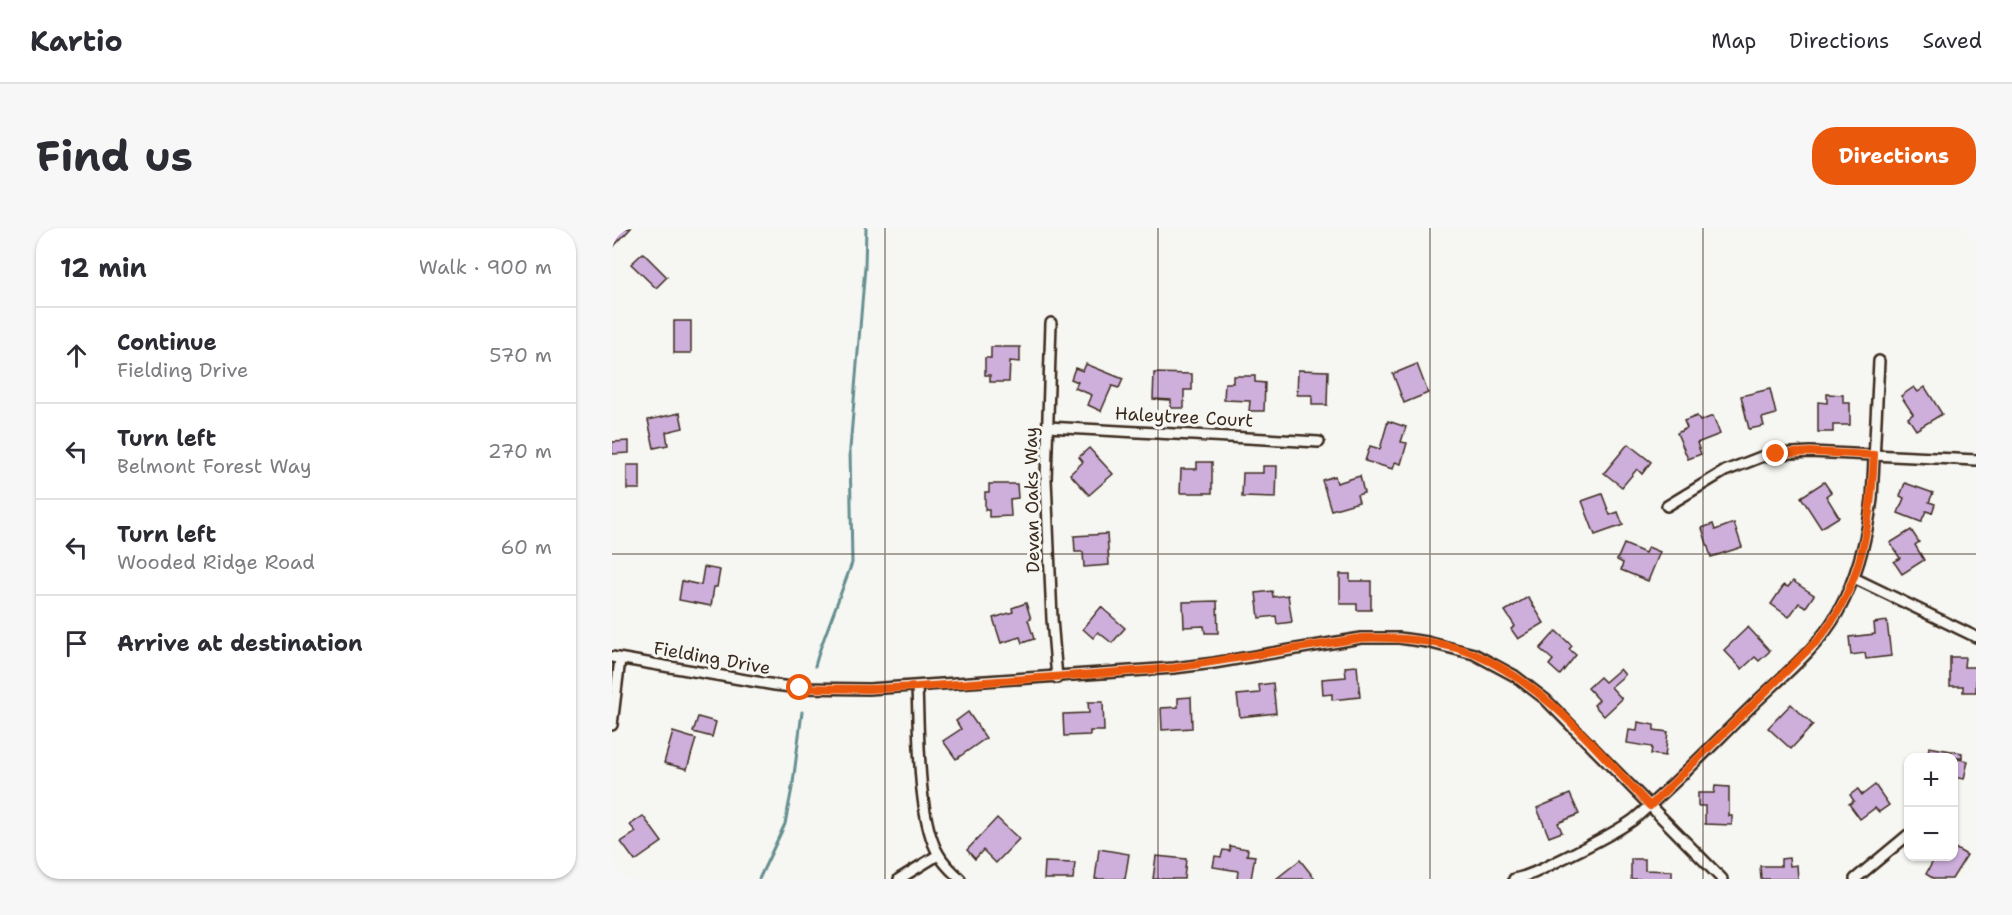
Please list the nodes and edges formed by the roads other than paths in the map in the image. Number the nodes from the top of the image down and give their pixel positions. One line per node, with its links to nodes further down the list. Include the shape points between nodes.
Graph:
1 (1051, 323): 3 (street, Devan Oaks Way)
2 (1879, 361): 5 (street)
3 (1047, 427): 4 (street, Haleytree Court); 11 (street, Devan Oaks Way, via 1048,545)
4 (1319, 441)
5 (1874, 455): 6 (street); 7 (street, via 1791,452 1761,457 1725,471); 8 (street, via 1869,519)
6 (1976, 460)
7 (1667, 506)
8 (1854, 578): 9 (street); 14 (street, via 1838,613 1818,640)
9 (1976, 638)
10 (616, 658): 12 (street, Fielding Drive, via 800,688); 13 (street)
11 (1057, 678): 12 (street, Fielding Drive); 14 (street, Fielding Drive, via 1204,664 1361,638 1399,638 1449,646 1474,654 1530,686)
12 (917, 687): 16 (street, via 924,808)
13 (612, 725)
14 (1650, 806): 19 (street, via 1603,839 1526,877); 20 (street, Fielding Drive)
15 (1904, 838): 21 (street)
16 (938, 855): 17 (street); 18 (street)
17 (899, 879)
18 (960, 879)
19 (1514, 879)
20 (1722, 879)
21 (1855, 879)

